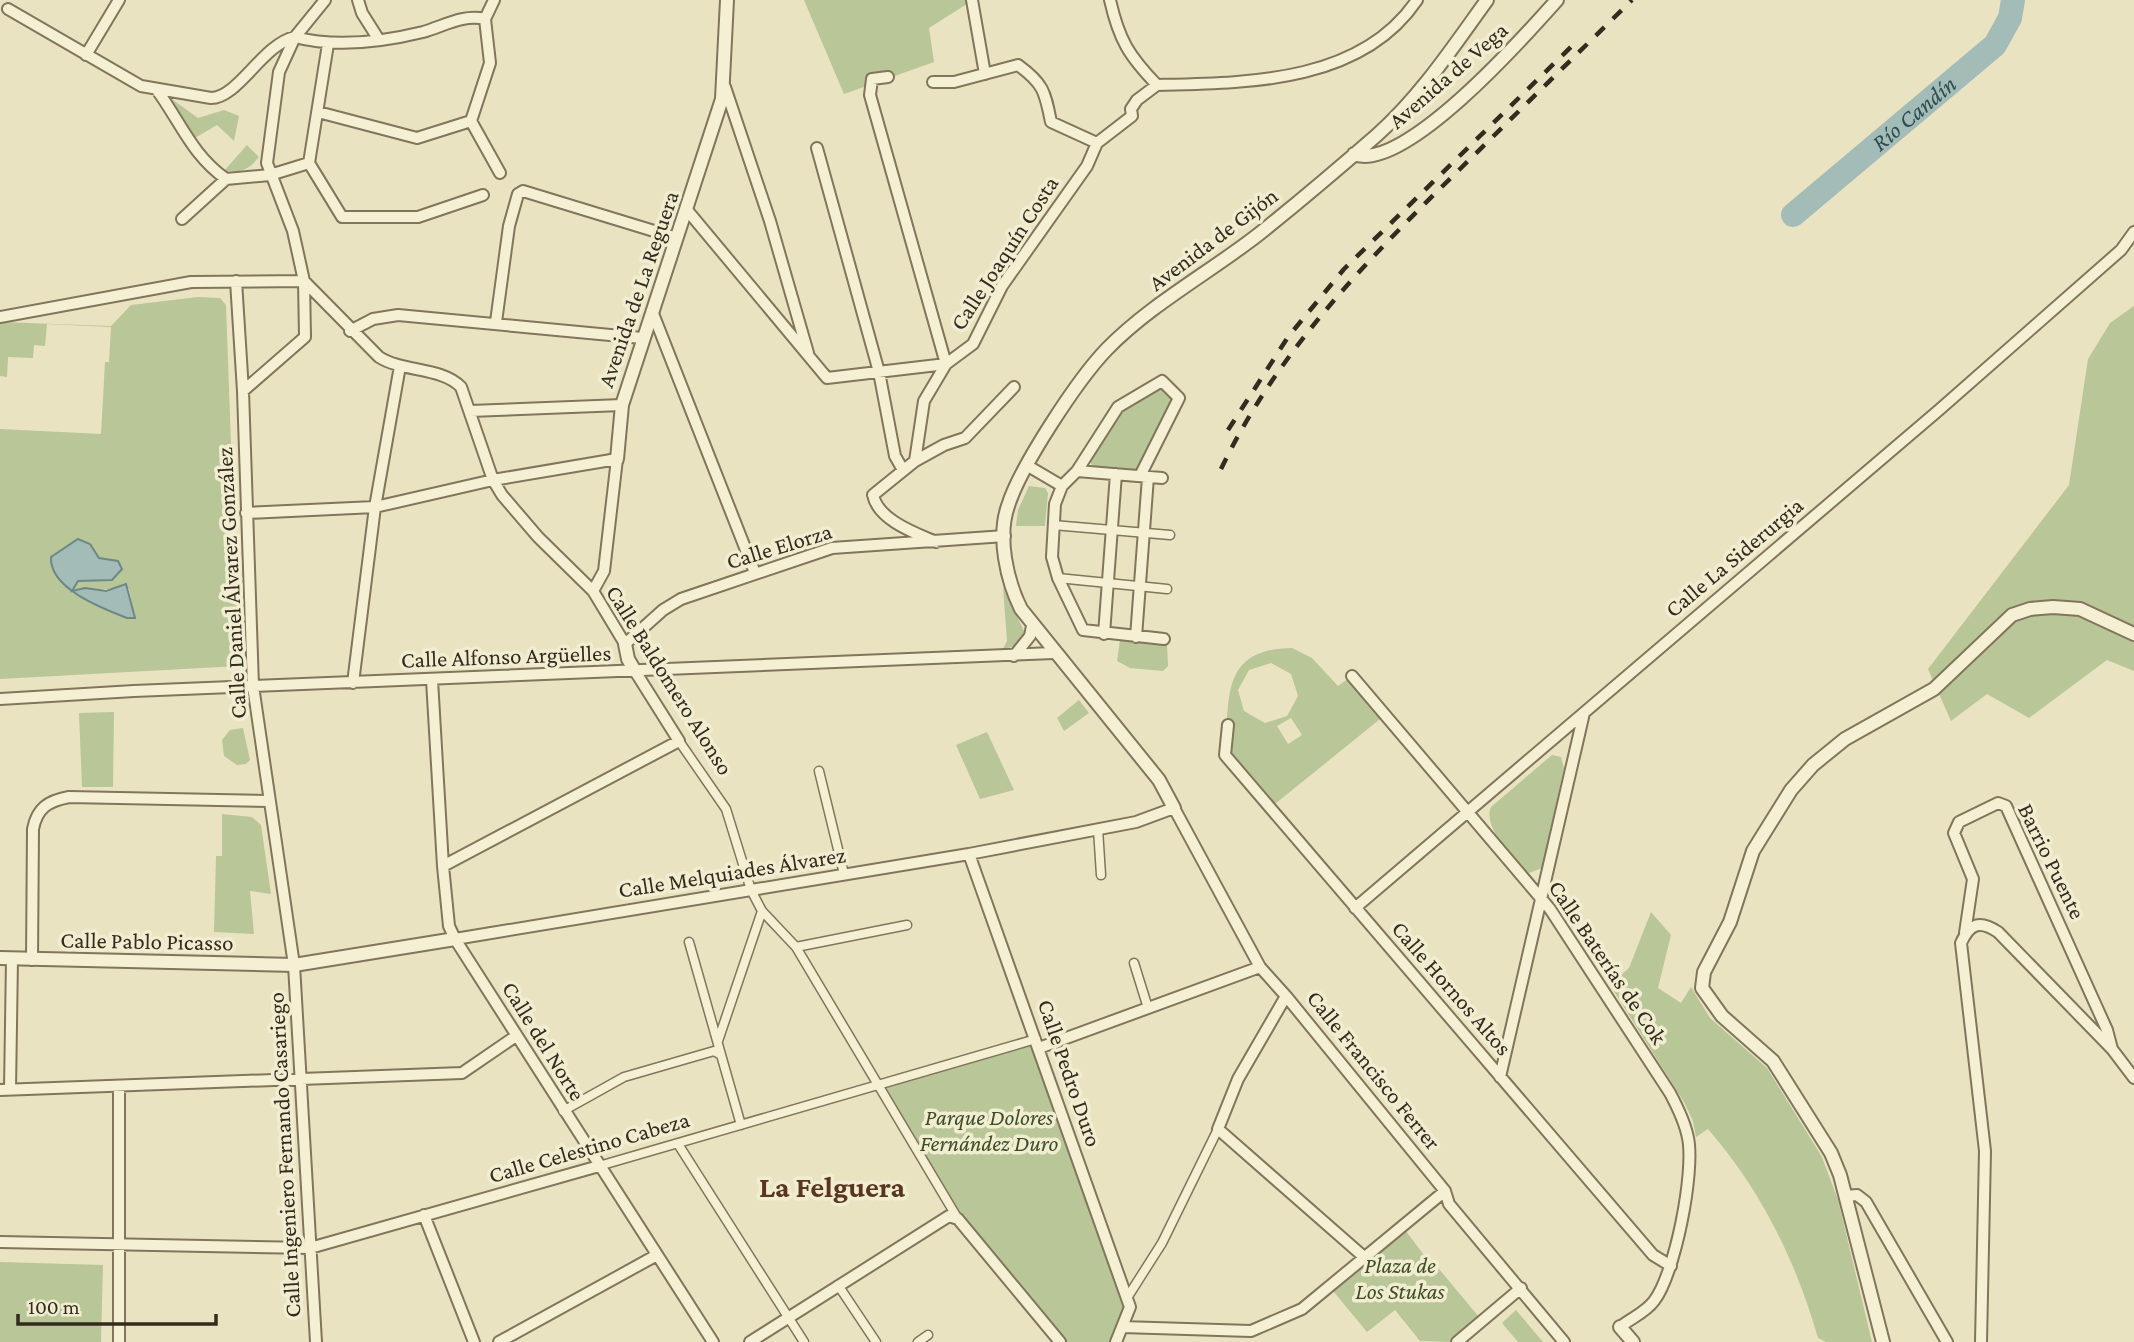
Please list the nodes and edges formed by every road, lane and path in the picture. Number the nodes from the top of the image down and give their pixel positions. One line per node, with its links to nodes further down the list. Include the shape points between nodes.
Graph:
1 (119, 0): 16 (street)
2 (325, 0): 13 (street)
3 (358, 0): 14 (street)
4 (494, 0): 12 (street)
5 (727, 0): 21 (street, Avenida de La Reguera)
6 (972, 0): 17 (street)
7 (1110, 0): 20 (street, via 1121,40)
8 (1417, 0): 20 (street, via 1401,24 1335,64 1228,84)
9 (1487, 0): 27 (street, Avenida de Gijón, via 1405,109)
10 (1557, 0): 27 (street, Avenida de Vega, via 1512,51 1406,143 1383,155 1363,158)
11 (8, 9): 16 (street)
12 (485, 19): 14 (street, via 467,17); 24 (street, via 490,64)
13 (295, 37): 15 (street); 22 (street, via 274,48 218,98); 30 (street, via 279,72 267,163)
14 (379, 40): 15 (street)
15 (328, 44): 23 (street)
16 (86, 55): 22 (street, via 141,86)
17 (985, 74): 19 (street); 25 (street, via 1018,65 1038,79 1051,122)
18 (888, 77): 45 (street, via 872,79 870,95)
19 (933, 82)
20 (1157, 85): 25 (street, Calle Joaquín Costa, via 1137,100 1132,116)
21 (725, 87): 33 (street, Avenida de La Reguera); 44 (street)
22 (158, 90): 31 (street, via 190,146)
23 (318, 112): 24 (street, via 417,138); 28 (street)
24 (471, 121): 29 (street)
25 (1097, 143): 45 (street, Calle Joaquín Costa, via 1087,166 1002,286 973,344)
26 (817, 148): 47 (street)
27 (1354, 154): 54 (street, Avenida de Gijón, via 1107,348 1083,376)
28 (309, 163): 30 (street); 32 (street, via 342,217 418,217)
29 (500, 173)
30 (270, 175): 31 (street); 38 (street, via 293,231)
31 (226, 179): 34 (street)
32 (483, 195)
33 (687, 210): 36 (street, Avenida de La Reguera); 44 (street)
34 (182, 219)
35 (2134, 232): 90 (street, Calle La Siderurgia, via 2121,250 2000,358)
36 (677, 238): 39 (street, Avenida de La Reguera); 41 (street, via 523,191 518,194 509,226)
37 (236, 281): 38 (street); 40 (street, via 191,282); 49 (street, Calle Daniel Álvarez González)
38 (304, 281): 42 (street, Calle Baldomero Alonso); 49 (street, via 305,337)
39 (652, 311): 43 (street, Avenida de La Reguera); 70 (street)
40 (0, 317)
41 (496, 322): 42 (street, via 398,315 373,319); 43 (street)
42 (350, 331): 46 (street, Calle Baldomero Alonso, via 379,357)
43 (642, 338): 50 (street, Avenida de La Reguera)
44 (810, 359): 47 (street, via 831,379)
45 (946, 364): 47 (street); 53 (street, Calle Joaquín Costa, via 924,401)
46 (400, 366): 51 (street, Calle Baldomero Alonso, via 457,382); 62 (street)
47 (879, 372): 55 (street, via 895,456)
48 (1014, 387): 53 (street, via 965,438)
49 (243, 391): 63 (street, Calle Daniel Álvarez González)
50 (622, 405): 51 (street); 52 (street, Avenida de La Reguera)
51 (470, 411): 60 (street, Calle Baldomero Alonso)
52 (617, 458): 60 (street); 75 (street, Avenida de La Reguera, via 604,571)
53 (915, 461): 55 (street)
54 (1028, 466): 61 (street); 68 (street, Avenida de Gijón, via 1007,506)
55 (903, 470): 69 (street, via 873,498 904,529)
56 (1077, 471): 57 (street); 58 (street, via 1118,407 1163,381 1179,398); 61 (street)
57 (1116, 474): 58 (street); 65 (street)
58 (1144, 476): 59 (street); 66 (street)
59 (1162, 478)
60 (494, 481): 62 (street); 75 (street, Calle Baldomero Alonso, via 538,537)
61 (1062, 486): 64 (street)
62 (375, 507): 63 (street); 87 (street)
63 (246, 513): 88 (street, Calle Daniel Álvarez González)
64 (1053, 525): 65 (street); 71 (street, via 1052,557)
65 (1112, 530): 66 (street); 72 (street)
66 (1144, 533): 67 (street); 73 (street)
67 (1170, 535)
68 (1005, 536): 69 (street, Calle Elorza); 76 (street, Avenida de Gijón, via 1008,577)
69 (939, 543): 70 (street, Calle Elorza, via 832,548)
70 (755, 573): 81 (street, Calle Elorza, via 681,599)
71 (1058, 578): 72 (street); 77 (street, via 1083,630)
72 (1108, 584): 73 (street); 77 (street)
73 (1140, 587): 74 (street); 79 (street)
74 (1167, 589)
75 (593, 591): 81 (street, Calle Baldomero Alonso)
76 (1032, 626): 82 (street, Avenida de Gijón); 83 (street)
77 (1104, 634): 79 (street)
78 (2134, 634): 135 (street, via 2080,609 2029,609 2012,615 1934,689 1864,727 1813,765 1791,790 1754,851 1730,922 1704,972 1702,988 1722,1016 1773,1061 1831,1153)
79 (1136, 637): 80 (street)
80 (1164, 639)
81 (625, 644): 84 (street, Calle Baldomero Alonso)
82 (1054, 653): 83 (street, Calle Alfonso Argüelles); 95 (street, Avenida de Gijón, via 1159,780)
83 (1014, 656): 84 (street, Calle Alfonso Argüelles)
84 (635, 671): 86 (street, Calle Alfonso Argüelles); 92 (street, Calle Baldomero Alonso)
85 (1352, 676): 96 (street, Calle Baterías de Cok)
86 (432, 680): 87 (street, Calle Alfonso Argüelles); 99 (street)
87 (352, 683): 88 (street, Calle Alfonso Argüelles)
88 (253, 686): 89 (street, Calle Alfonso Argüelles); 94 (street, Calle Daniel Álvarez González)
89 (0, 699)
90 (1584, 713): 96 (street, Calle La Siderurgia); 103 (street)
91 (1228, 725): 104 (street, Calle Hornos Altos, via 1225,755)
92 (679, 741): 99 (street); 102 (street, Calle Baldomero Alonso, via 726,809)
93 (819, 771): 100 (street)
94 (270, 801): 112 (street, via 69,797 45,804 33,829); 114 (street, Calle Daniel Álvarez González)
95 (1174, 808): 97 (street, Calle Melquiades Álvarez, via 1136,822); 115 (street, Calle Francisco Ferrer)
96 (1467, 811): 103 (street, Calle Baterías de Cok); 104 (street, Calle La Siderurgia)
97 (1097, 829): 98 (street, Calle Melquiades Álvarez); 101 (street)
98 (968, 853): 100 (street, Calle Melquiades Álvarez); 120 (street, Calle Pedro Duro)
99 (443, 866): 108 (street)
100 (844, 874): 102 (street, Calle Melquiades Álvarez)
101 (1101, 875)
102 (751, 890): 105 (street, Calle Baldomero Alonso); 108 (street, Calle Melquiades Álvarez)
103 (1541, 898): 123 (street); 143 (street, Calle Baterías de Cok, via 1683,1119 1689,1141 1687,1184)
104 (1355, 908): 123 (street, Calle Hornos Altos)
105 (762, 911): 110 (street, Calle Baldomero Alonso); 119 (street)
106 (907, 925): 110 (street)
107 (1965, 933): 121 (street, Barrio Puente, via 1978,923 1998,932); 121 (street, Barrio Puente, via 1973,879 1954,833 1959,821 1998,803 2006,806); 168 (street, Barrio Puente, via 1961,954 1985,1151)
108 (454, 939): 114 (street, Calle Melquiades Álvarez); 118 (street, Calle del Norte)
109 (689, 942): 119 (street)
110 (796, 947): 126 (street, Calle Baldomero Alonso)
111 (6, 959): 112 (street, Calle Pablo Picasso); 128 (street)
112 (32, 960): 114 (street, Calle Pablo Picasso)
113 (1133, 962): 117 (street)
114 (294, 965): 125 (street, Calle Ingeniero Fernando Casariego)
115 (1260, 967): 116 (street, Calle Francisco Ferrer); 117 (street)
116 (1286, 996): 131 (street, via 1238,1079); 134 (street, Calle Francisco Ferrer)
117 (1148, 1008): 120 (street)
118 (516, 1036): 125 (street, via 462,1073); 129 (street, Calle del Norte)
119 (718, 1041): 122 (street)
120 (1037, 1043): 126 (street, Calle Celestino Cabeza); 146 (street, Calle Pedro Duro)
121 (2112, 1049): 124 (street, Barrio Puente)
122 (721, 1055): 129 (street, via 713,1051 624,1077); 130 (street)
123 (1500, 1077): 143 (street, Calle Hornos Altos, via 1653,1255)
124 (2134, 1078)
125 (301, 1081): 127 (street); 140 (street, Calle Ingeniero Fernando Casariego)
126 (878, 1085): 130 (street, Calle Celestino Cabeza); 137 (street, Calle Baldomero Alonso)
127 (119, 1086): 128 (street); 139 (street)
128 (5, 1090)
129 (563, 1111): 133 (street, Calle del Norte)
130 (741, 1125): 132 (street, Calle Celestino Cabeza)
131 (1218, 1129): 142 (street); 146 (street)
132 (678, 1144): 133 (street, Calle Celestino Cabeza); 148 (street)
133 (599, 1166): 136 (street, Calle Celestino Cabeza); 141 (street, Calle del Norte)
134 (1445, 1191): 142 (street); 145 (street, Calle Francisco Ferrer, via 1449,1204)
135 (1846, 1196): 166 (street); 167 (street, via 1857,1195 1866,1202)
136 (424, 1214): 140 (street, Calle Celestino Cabeza); 155 (street)
137 (958, 1219): 144 (street, via 941,1218); 162 (street)
138 (0, 1242): 139 (street, Calle Celestino Cabeza)
139 (119, 1244): 140 (street, Calle Celestino Cabeza); 153 (street)
140 (310, 1248): 154 (street, Calle Ingeniero Fernando Casariego)
141 (657, 1255): 156 (street); 157 (street, Calle del Norte)
142 (1364, 1257): 149 (street, via 1302,1309 1251,1331)
143 (1671, 1266): 147 (street, Calle Baterías de Cok, via 1655,1301)
144 (838, 1285): 148 (street); 160 (street)
145 (1521, 1288): 164 (street); 165 (street, Calle Francisco Ferrer)
146 (1129, 1302): 149 (street)
147 (1638, 1316): 150 (street, Calle Baterías de Cok); 152 (street, Calle Baterías de Cok)
148 (788, 1317): 158 (street); 159 (street)
149 (1122, 1326): 163 (street)
150 (1620, 1327): 152 (street)
151 (928, 1335): 161 (street)
152 (1633, 1341)
153 (119, 1342)
154 (316, 1342)
155 (474, 1342)
156 (499, 1342)
157 (713, 1342)
158 (750, 1342)
159 (804, 1342)
160 (876, 1342)
161 (918, 1342)
162 (1060, 1342)
163 (1116, 1342)
164 (1457, 1342)
165 (1564, 1342)
166 (1883, 1342)
167 (1947, 1342)
168 (1981, 1342)

